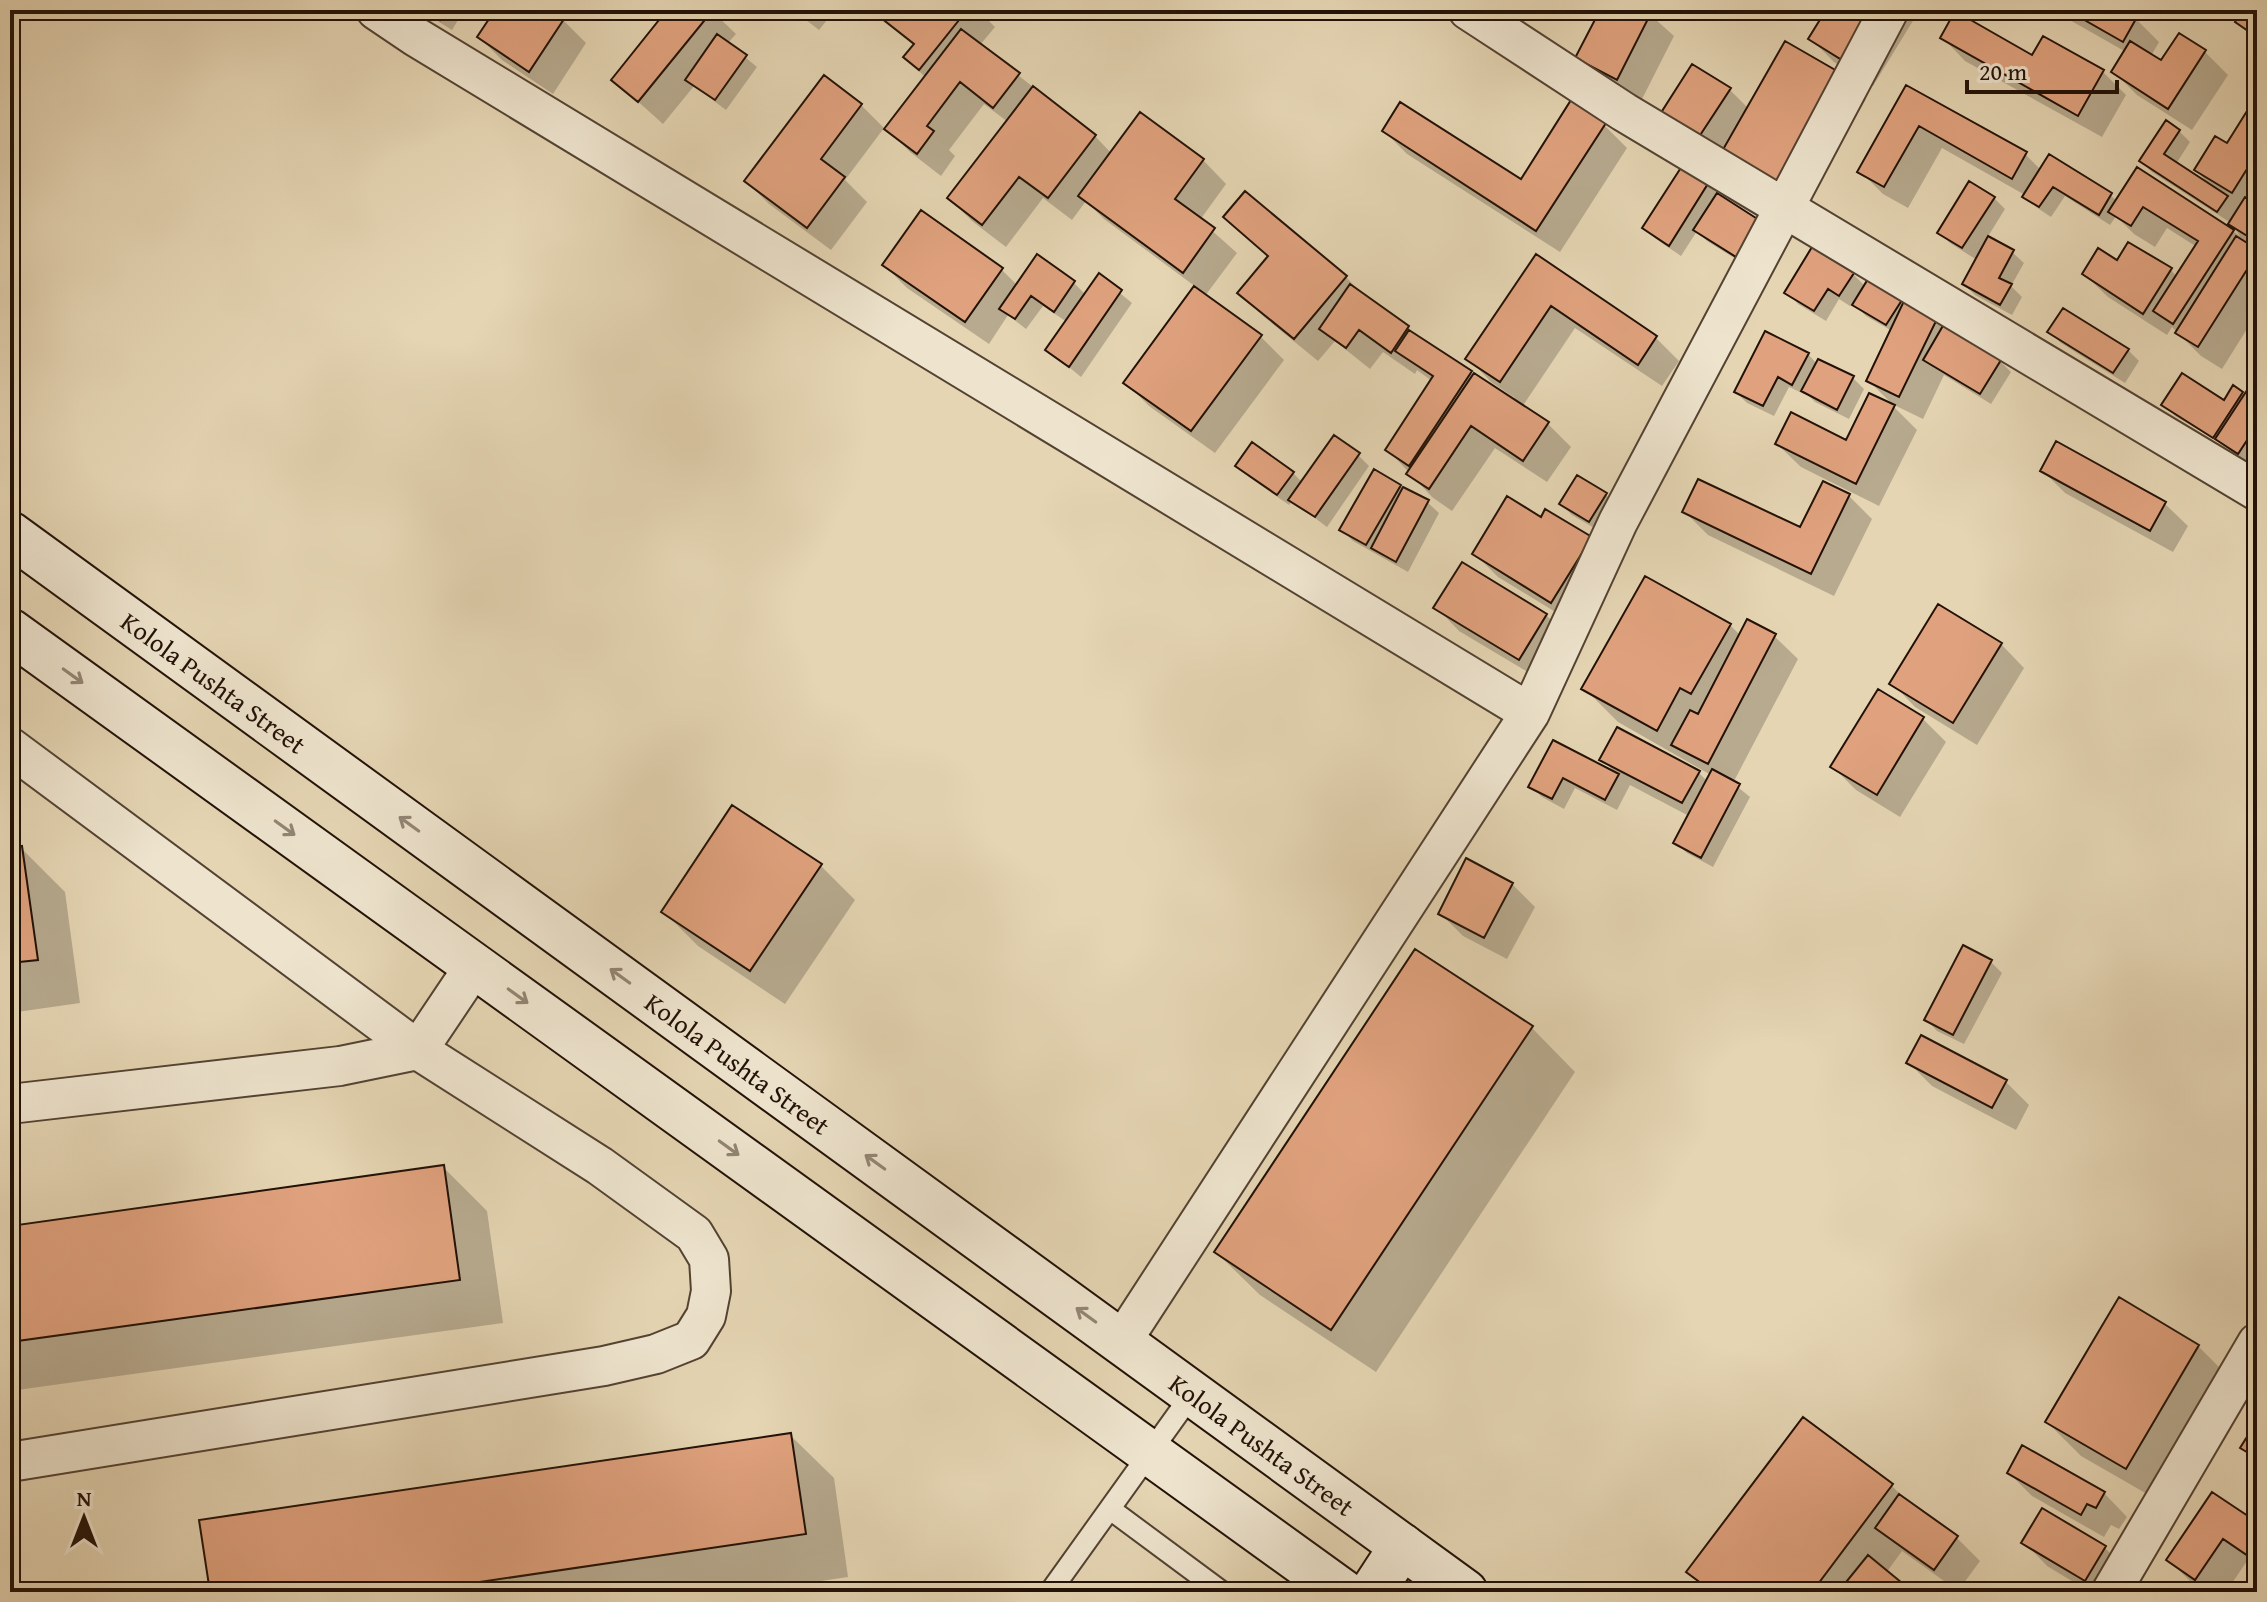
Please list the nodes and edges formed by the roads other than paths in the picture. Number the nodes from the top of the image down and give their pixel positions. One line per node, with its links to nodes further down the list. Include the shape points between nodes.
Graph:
1 (376, 10): 8 (street)
2 (1468, 10): 4 (street, via 1624,112)
3 (1889, 10): 4 (street)
4 (1786, 207): 5 (street); 8 (street, via 1618,522)
5 (2257, 491)
6 (10, 534): 13 (main road, Kolola Pushta Street, one-way to 6)
7 (10, 631): 10 (main road, one-way to 10)
8 (1530, 713): 13 (street)
9 (10, 747): 11 (street)
10 (475, 965): 11 (street); 16 (main road, one-way to 16)
11 (418, 1050): 12 (street, via 340,1066); 17 (street, via 600,1166 694,1234 709,1259 711,1291 706,1316 691,1340 604,1366)
12 (10, 1104)
13 (1122, 1341): 15 (main road, Kolola Pushta Street)
14 (2257, 1343): 25 (street)
15 (1192, 1394): 16 (lane); 19 (main road, Kolola Pushta Street)
16 (1151, 1452): 18 (lane); 22 (main road)
17 (10, 1462)
18 (1110, 1509): 20 (lane); 21 (lane)
19 (1402, 1546): 23 (main road); 24 (main road, Kolola Pushta Street)
20 (1050, 1592)
21 (1222, 1592)
22 (1343, 1592)
23 (1372, 1592)
24 (1465, 1592)
25 (2111, 1592)

